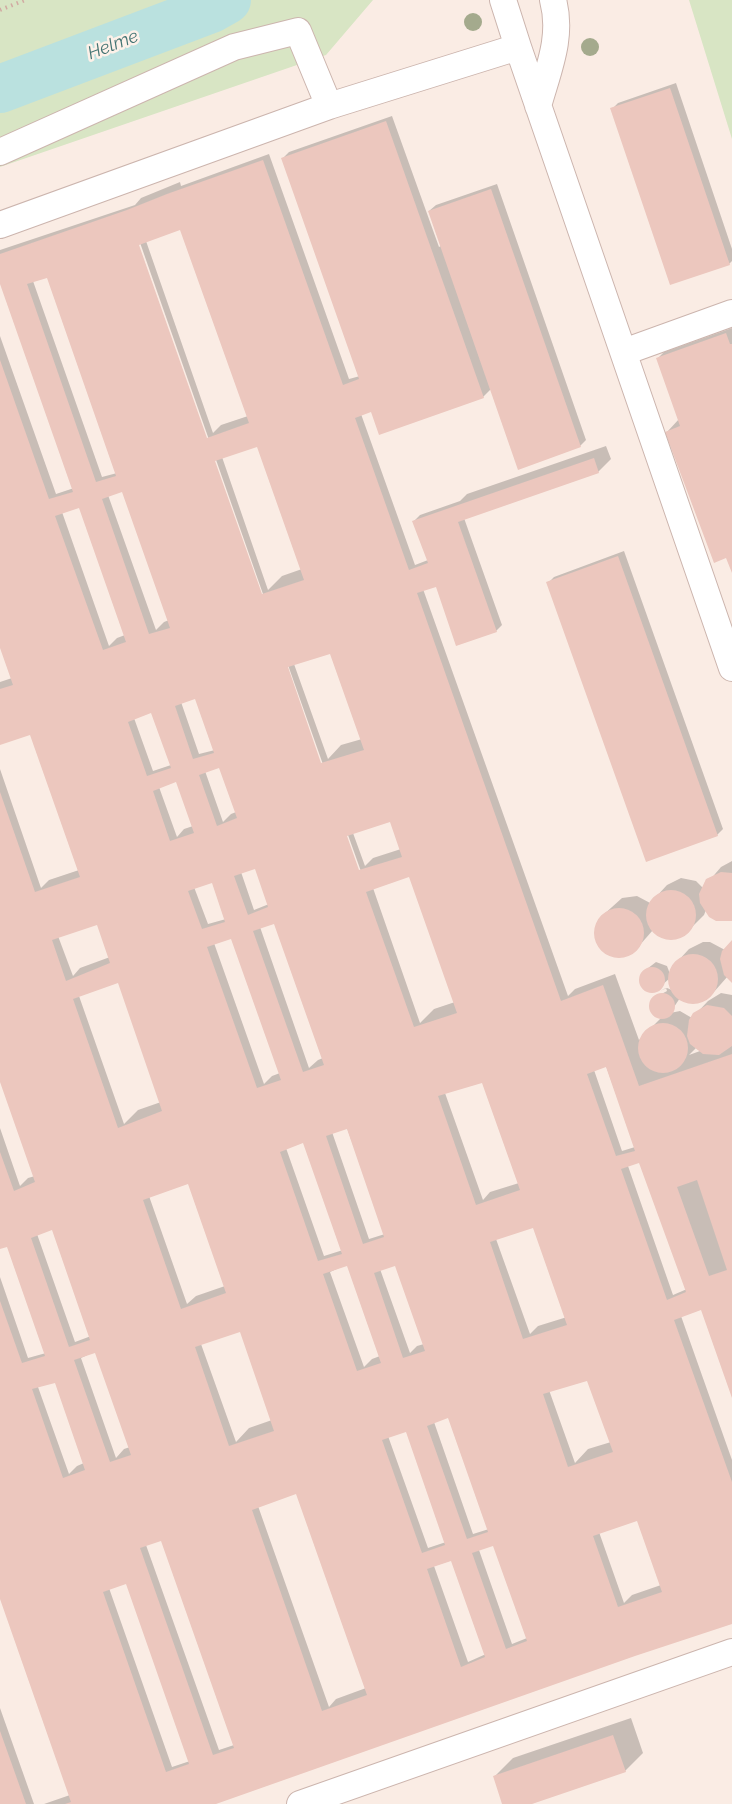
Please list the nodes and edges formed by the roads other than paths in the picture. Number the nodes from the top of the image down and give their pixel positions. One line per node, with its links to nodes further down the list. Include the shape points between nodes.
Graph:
1 (503, 0): 3 (lane)
2 (553, 0): 5 (lane, via 557,36)
3 (518, 47): 4 (lane); 5 (lane)
4 (329, 106): 6 (lane, via 298,31 234,47); 7 (lane)
5 (538, 106): 9 (lane)
6 (0, 152)
7 (0, 225)
8 (732, 314): 9 (lane)
9 (624, 352): 10 (lane)
10 (732, 668)
11 (732, 1652): 12 (lane)
12 (300, 1804)

